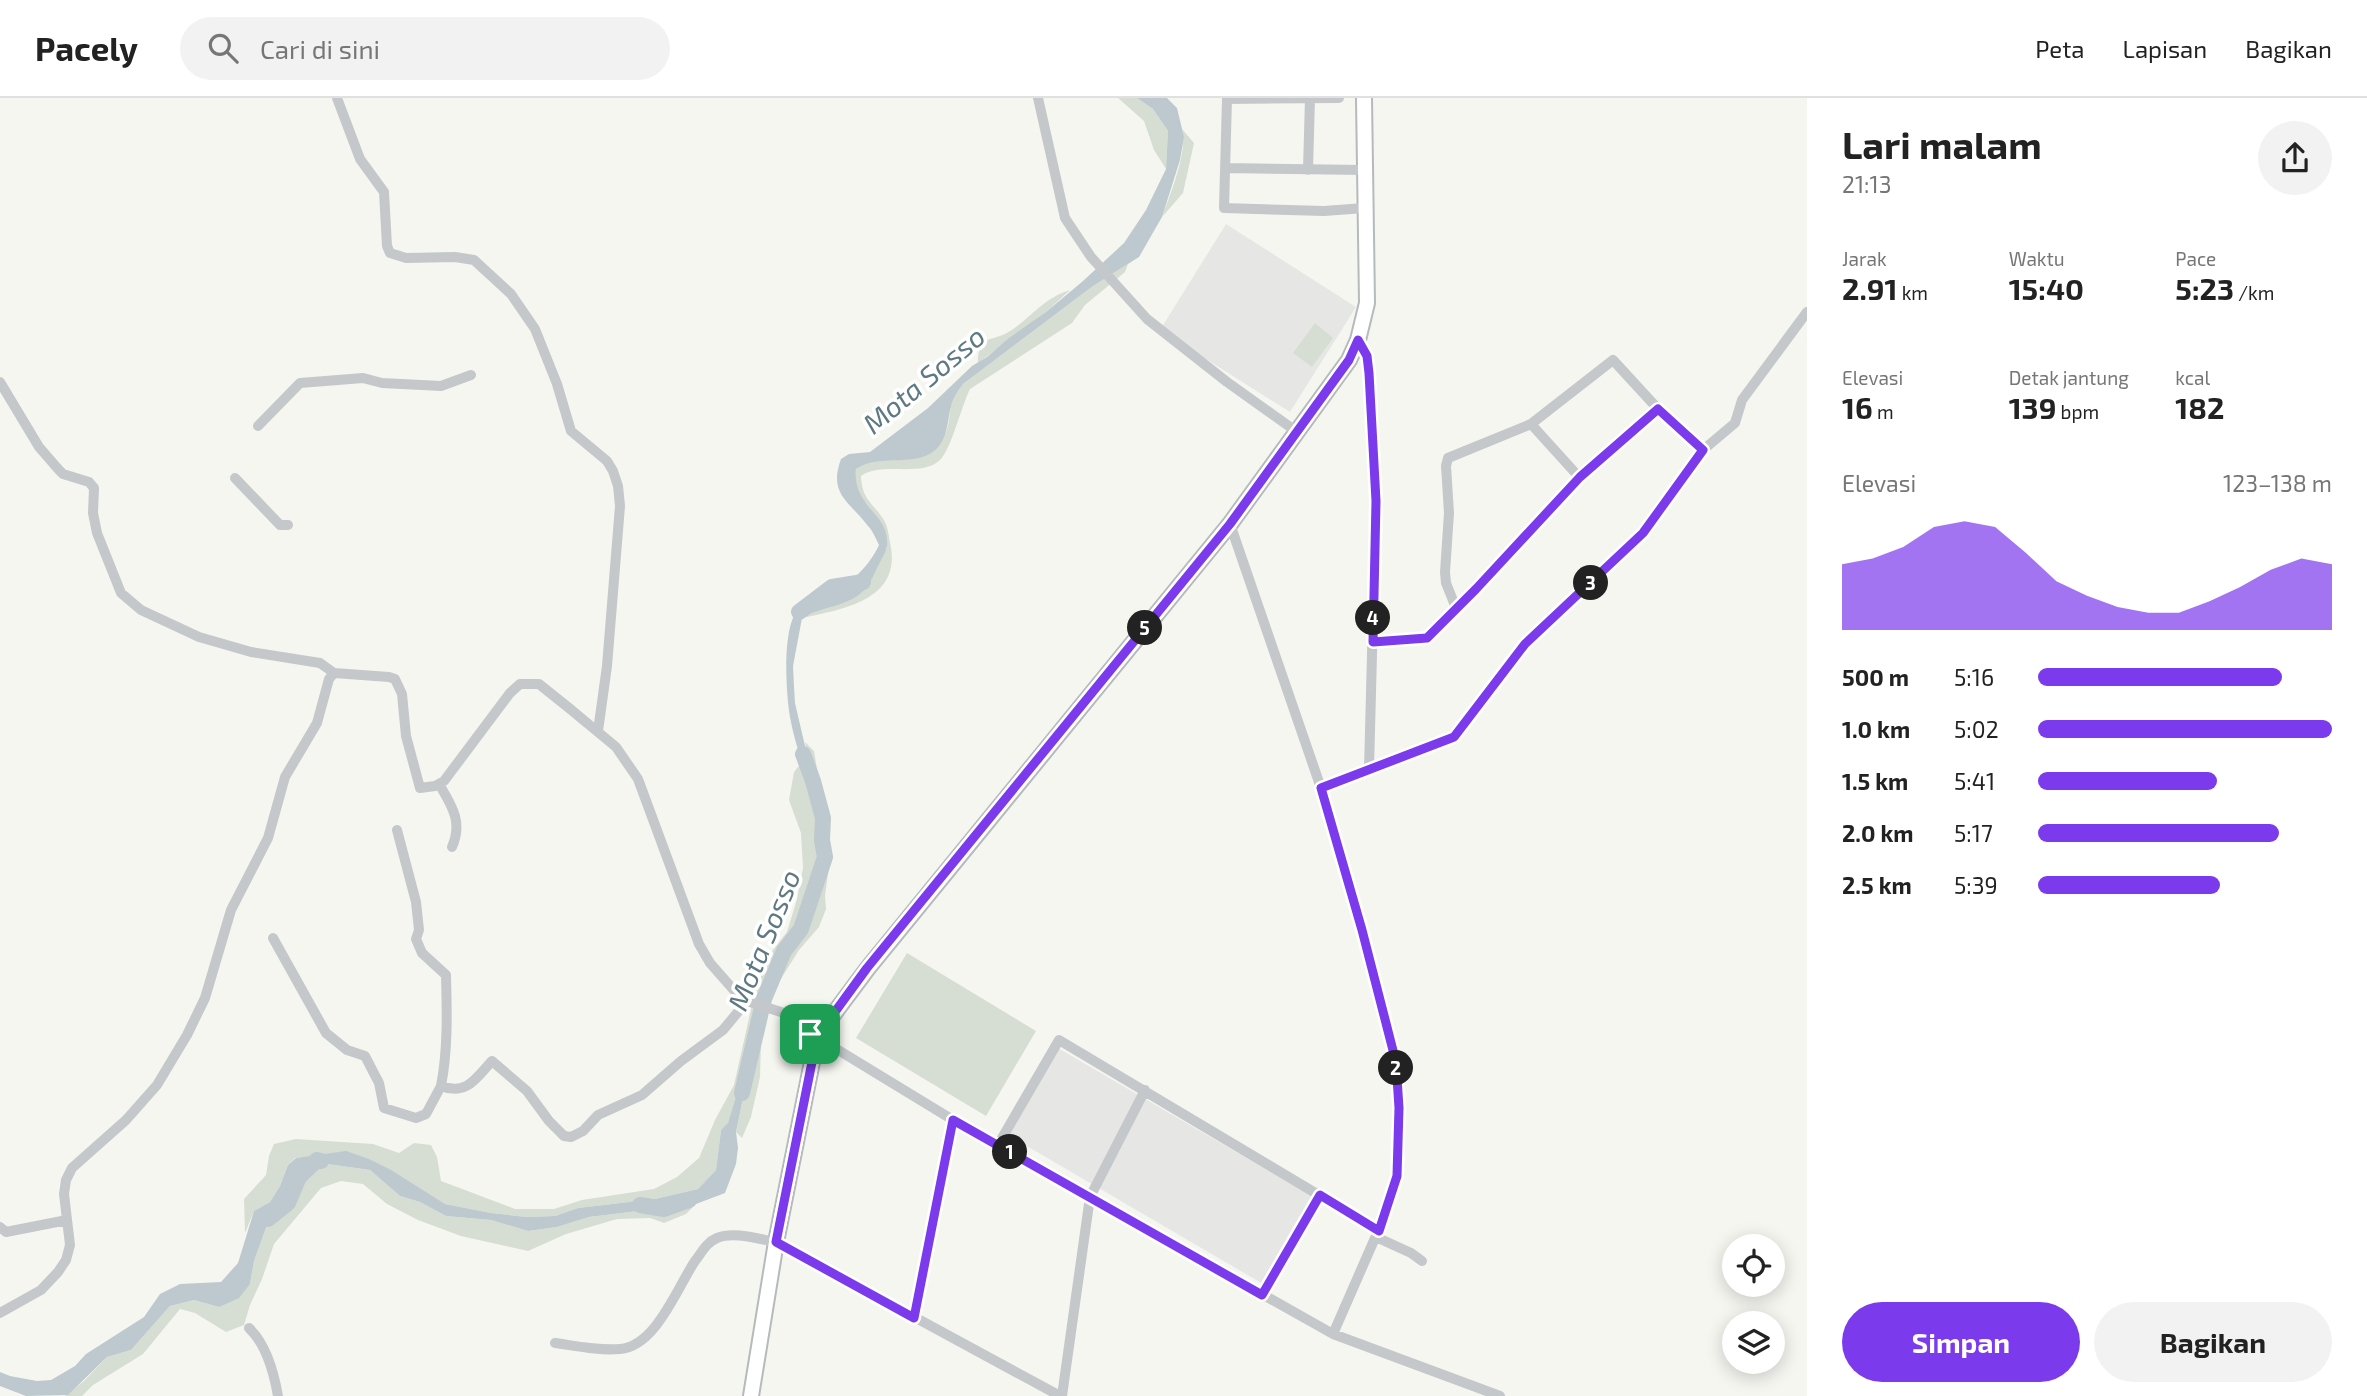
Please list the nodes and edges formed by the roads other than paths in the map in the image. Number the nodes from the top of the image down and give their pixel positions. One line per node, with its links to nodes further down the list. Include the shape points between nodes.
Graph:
1 (337, 98): 26 (street, via 360,159 384,192 390,253 406,258 474,260 511,294 535,330 571,431 613,471 620,506)
2 (1038, 98): 17 (street, via 1065,218 1091,257 1147,318)
3 (1310, 98): 4 (street); 6 (street, via 1227,99); 7 (street)
4 (1339, 98)
5 (1364, 98): 8 (main road)
6 (1225, 169): 7 (street); 9 (street, via 1224,208)
7 (1308, 170): 8 (street)
8 (1365, 170): 9 (main road)
9 (1365, 208): 11 (main road, via 1367,303)
10 (1807, 312): 18 (street, via 1742,400 1735,423)
11 (1358, 340): 17 (main road, via 1349,360); 24 (street, via 1369,373 1376,501)
12 (471, 375): 16 (street, via 441,386 363,378 300,383)
13 (0, 382): 25 (street, via 59,470 94,488 97,533 127,600 199,638 320,663)
14 (1658, 409): 15 (street, via 1613,360); 18 (street); 19 (street)
15 (1531, 424): 19 (street); 23 (street, via 1448,458 1445,572)
16 (258, 426)
17 (1297, 432): 22 (main road)
18 (1703, 450): 27 (street, via 1643,533 1525,644 1454,737)
19 (1580, 477): 23 (street)
20 (235, 478): 21 (street, via 280,524)
21 (288, 524)
22 (1230, 524): 29 (street); 34 (main road, via 867,968)
23 (1457, 608): 24 (street, via 1427,638)
24 (1373, 642): 27 (street)
25 (334, 673): 28 (street, via 395,679 420,788); 41 (street, via 317,723 285,777 268,838 231,911 205,998 187,1035 157,1085 72,1168 64,1194)
26 (598, 731): 28 (street, via 539,684 520,684); 33 (street, via 616,747 638,779 699,944 710,963)
27 (1369, 769): 29 (street)
28 (439, 784): 31 (street, via 458,823)
29 (1321, 788): 43 (street, via 1396,1062 1397,1176)
30 (397, 830): 35 (street, via 416,902 416,939 422,953 446,975 448,1016)
31 (452, 847)
32 (273, 938): 35 (street, via 326,1033 347,1050 365,1056 379,1083 384,1108 416,1118 426,1114)
33 (747, 1001): 34 (street, via 787,1014); 35 (street, via 723,1030 642,1095 598,1115 571,1137 564,1136 527,1091 492,1061 463,1088 454,1091)
34 (817, 1038): 37 (street); 44 (main road)
35 (441, 1086)
36 (1145, 1090): 38 (street, via 1059,1040); 39 (street); 40 (street)
37 (953, 1120): 38 (street); 48 (street)
38 (998, 1145): 40 (street)
39 (1320, 1195): 43 (street); 46 (street)
40 (1090, 1197): 46 (street); 54 (street)
41 (67, 1220): 42 (street, via 6,1232); 47 (street, via 70,1245 58,1272 41,1290)
42 (0, 1227)
43 (1378, 1234): 45 (street); 50 (street)
44 (776, 1242): 48 (street); 51 (street, via 730,1235 708,1243 654,1330 635,1344 621,1349); 53 (main road)
45 (1422, 1261)
46 (1262, 1295): 50 (street)
47 (0, 1314)
48 (914, 1318): 54 (street)
49 (249, 1328): 52 (street, via 274,1373)
50 (1333, 1334): 55 (street)
51 (555, 1343)
52 (278, 1396)
53 (751, 1396)
54 (1061, 1396)
55 (1500, 1396)

